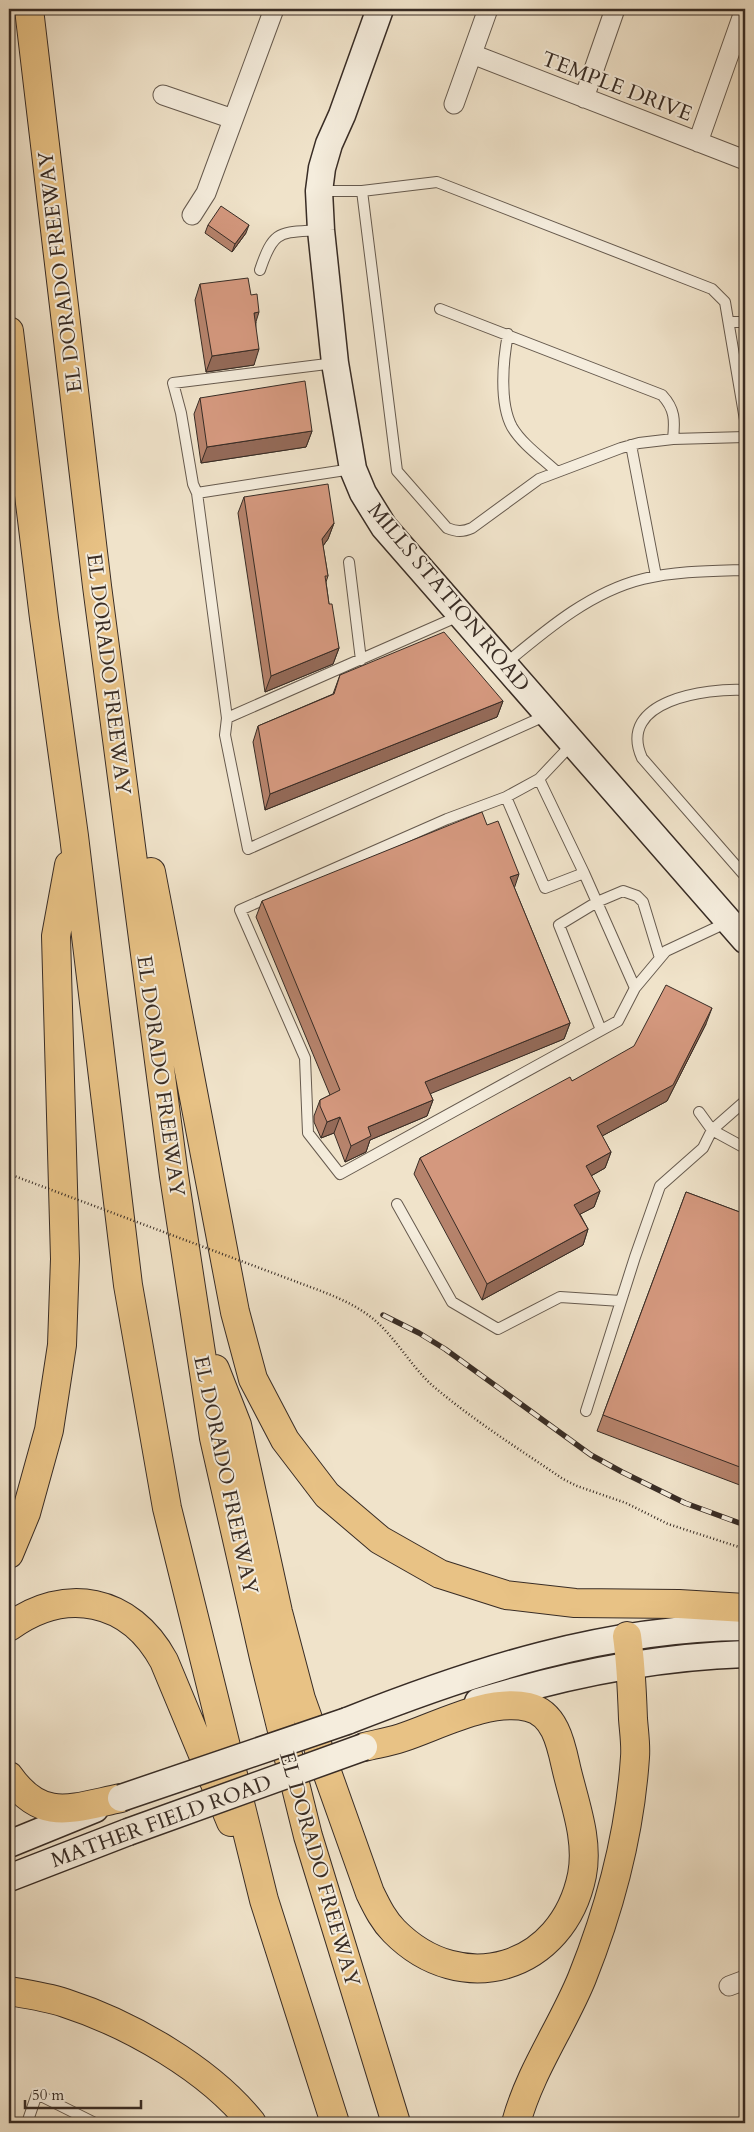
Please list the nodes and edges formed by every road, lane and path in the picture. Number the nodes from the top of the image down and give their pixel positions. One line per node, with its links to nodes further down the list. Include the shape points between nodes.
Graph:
1 (29, 9): 36 (highway, EL DORADO FREEWAY)
2 (274, 9): 12 (street)
3 (380, 9): 15 (main road, MILLS STATION ROAD, via 329,144)
4 (488, 9): 8 (street)
5 (615, 9): 10 (street)
6 (745, 9): 7 (street)
7 (741, 34): 13 (street)
8 (472, 54): 10 (street, TEMPLE DRIVE); 11 (street)
9 (163, 95): 12 (street)
10 (584, 98): 13 (street, TEMPLE DRIVE)
11 (454, 104)
12 (233, 119): 17 (street, via 206,193)
13 (698, 142): 14 (street, TEMPLE DRIVE)
14 (745, 160)
15 (319, 191): 16 (lane); 18 (main road, MILLS STATION ROAD)
16 (362, 191): 21 (lane, via 437,182 712,289 725,302); 31 (lane, via 397,471 447,528 464,532 539,479)
17 (192, 215)
18 (321, 230): 19 (lane, via 282,233 268,247); 25 (main road, MILLS STATION ROAD)
19 (260, 270)
20 (440, 309): 24 (lane)
21 (729, 322): 22 (lane); 26 (lane)
22 (745, 322)
23 (9, 331): 46 (highway)
24 (508, 334): 28 (lane, via 662,395 674,412); 31 (lane, via 503,376 508,417 518,435)
25 (336, 363): 30 (main road, MILLS STATION ROAD); 32 (lane, via 173,383)
26 (745, 420)
27 (745, 437): 28 (lane)
28 (673, 438): 29 (lane)
29 (631, 445): 31 (lane); 35 (lane)
30 (353, 469): 32 (lane); 37 (main road, MILLS STATION ROAD, via 384,527)
31 (556, 471)
32 (197, 493): 42 (lane)
33 (349, 562): 38 (lane)
34 (745, 570): 35 (lane)
35 (656, 576): 39 (lane, via 617,588 581,606)
36 (97, 586): 61 (highway, EL DORADO FREEWAY, via 172,1166); 65 (highway, via 235,1312 253,1379 285,1440 327,1495 357,1521 380,1540 440,1574 506,1595 575,1603)
37 (461, 615): 38 (lane); 39 (main road, MILLS STATION ROAD)
38 (362, 660): 42 (lane)
39 (505, 664): 41 (main road, MILLS STATION ROAD)
40 (745, 690): 48 (lane, via 710,691 672,700 644,718 637,738 642,758)
41 (548, 714): 42 (lane, via 248,849 225,735); 43 (main road, MILLS STATION ROAD)
42 (226, 718)
43 (573, 743): 44 (lane); 50 (main road, MILLS STATION ROAD)
44 (539, 779): 45 (lane); 47 (lane)
45 (506, 797): 47 (lane, via 545,888); 53 (lane, via 447,819 240,910 305,1058 308,1133 340,1174)
46 (74, 836): 64 (highway, via 56,936 65,1259 62,1345 48,1430 26,1513); 76 (highway, via 128,1285 166,1508)
47 (584, 873): 49 (lane)
48 (745, 876)
49 (597, 902): 51 (lane, via 622,891 637,896 643,902); 52 (lane); 53 (lane, via 559,925)
50 (737, 931): 51 (lane, via 666,952)
51 (660, 958): 52 (lane)
52 (635, 988): 53 (lane, via 618,1021)
53 (601, 1030)
54 (745, 1101): 56 (lane)
55 (699, 1112): 56 (lane)
56 (712, 1130): 57 (lane); 60 (lane, via 703,1148 660,1186)
57 (745, 1148)
58 (9, 1174): 63 (path, bridge, via 342,1299 381,1325 417,1371 435,1387 481,1423 563,1478 668,1524)
59 (397, 1204): 60 (lane, via 452,1302 498,1329 560,1297)
60 (621, 1301): 62 (lane)
61 (195, 1318): 71 (highway, via 237,1425 278,1612 301,1699 370,1893 381,1914 394,1931 414,1947 434,1958 476,1970 498,1968 522,1960 542,1945 564,1920 575,1898 584,1858 581,1826 561,1746 552,1724 542,1713 514,1705 491,1708 400,1739); 82 (highway, EL DORADO FREEWAY, via 214,1438 308,1836)
62 (586, 1410)
63 (745, 1549)
64 (9, 1554)
65 (745, 1608)
66 (9, 1627): 76 (highway, via 41,1608 77,1603 113,1610 143,1631 164,1661)
67 (745, 1627): 68 (main road, MATHER FIELD ROAD, via 698,1627)
68 (627, 1636): 70 (highway); 73 (main road, MATHER FIELD ROAD, bridge, via 523,1660 427,1690 347,1721)
69 (745, 1654): 70 (main road, MATHER FIELD ROAD, via 696,1655)
70 (631, 1666): 71 (main road, MATHER FIELD ROAD, via 528,1686 442,1713); 83 (highway, via 635,1756 626,1833 608,1908 581,1980 547,2047)
71 (364, 1747): 75 (main road, MATHER FIELD ROAD, bridge)
72 (9, 1776): 73 (highway, via 24,1795 38,1805 63,1810)
73 (121, 1798): 74 (main road, MATHER FIELD ROAD)
74 (9, 1844)
75 (9, 1878)
76 (264, 1900): 81 (highway)
77 (9, 1991): 80 (highway, via 64,2002 130,2029 190,2066)
78 (27, 2123): 79 (lane, via 37,2094)
79 (95, 2123)
80 (252, 2123)
81 (335, 2123)
82 (396, 2123)
83 (516, 2123)

